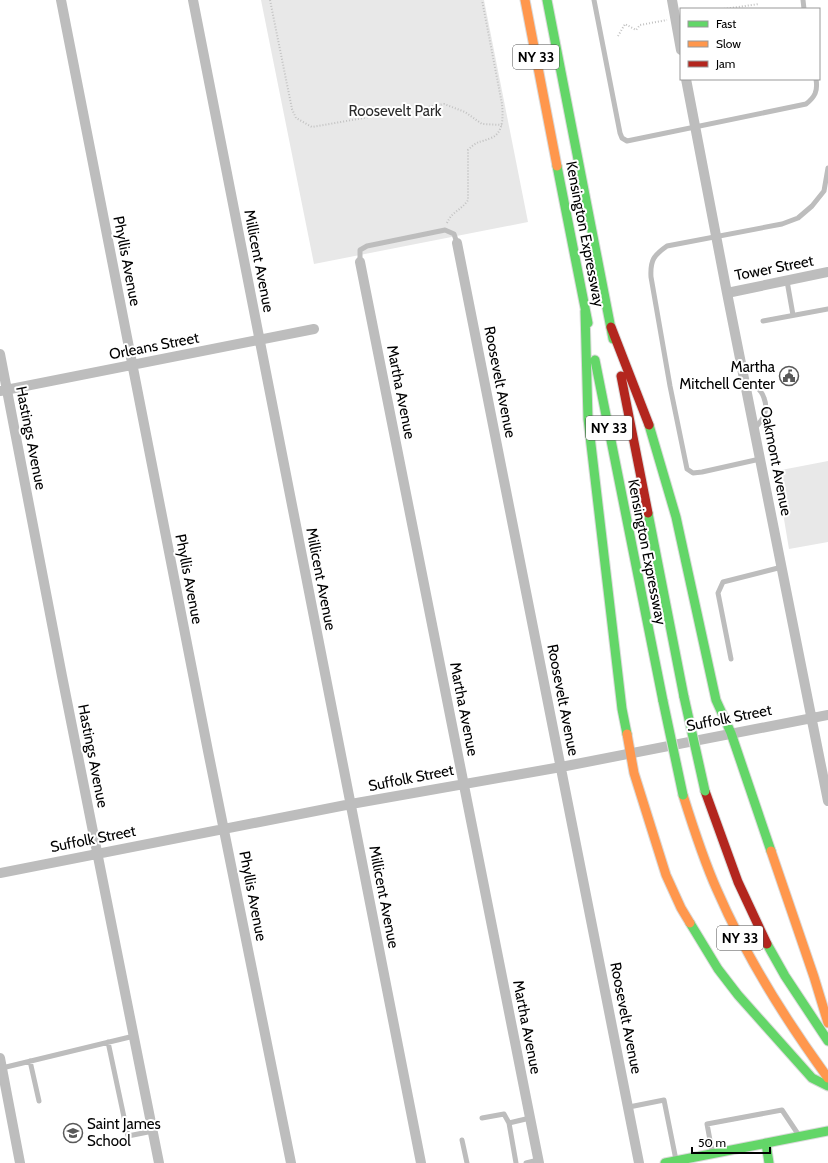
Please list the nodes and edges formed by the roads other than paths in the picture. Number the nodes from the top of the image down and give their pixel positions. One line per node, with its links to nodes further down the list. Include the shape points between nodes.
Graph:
1 (61, 0): 26 (street, Phyllis Avenue)
2 (193, 0): 24 (street, Millicent Avenue)
3 (525, 0): 19 (main road, Kensington Expressway / NY 33)
4 (547, 0): 22 (main road, Kensington Expressway / NY 33)
5 (594, 0): 10 (lane, via 622,138 627,141)
6 (672, 0): 7 (street)
7 (680, 45)
8 (686, 80): 10 (street, Oakmont Avenue)
9 (816, 80): 10 (lane, via 818,88 814,98 806,104)
10 (695, 127): 12 (street, Oakmont Avenue)
11 (828, 168): 12 (lane, via 824,191 798,218 782,224)
12 (716, 236): 17 (street, Oakmont Avenue); 30 (lane, via 667,246 654,257 650,265 670,386 687,469 693,473 702,472)
13 (457, 243): 14 (lane, via 454,234 445,230 367,246 360,250); 37 (street, Roosevelt Avenue)
14 (360, 262): 38 (street, Martha Avenue)
15 (828, 272): 16 (street, Tower Street)
16 (787, 281): 17 (street, Tower Street); 20 (lane)
17 (727, 293): 27 (street, Oakmont Avenue)
18 (828, 309): 20 (lane)
19 (585, 311): 36 (main road, via 588,418 619,682); 50 (main road, Kensington Expressway / NY 33, bridge, via 683,795 722,902 745,949 785,1017)
20 (793, 315): 21 (lane)
21 (763, 321)
22 (611, 327): 35 (main road, via 650,429 666,482 684,551 712,686); 46 (main road, Kensington Expressway / NY 33, bridge, via 705,791 726,855 762,934 787,979)
23 (314, 330): 24 (street, Orleans Street)
24 (259, 340): 26 (street, Orleans Street); 40 (street, Millicent Avenue)
25 (0, 354): 28 (street, Hastings Avenue)
26 (132, 365): 28 (street, Orleans Street); 41 (street, Phyllis Avenue)
27 (745, 384): 29 (street, Oakmont Avenue); 29 (lane, via 757,387 766,403 762,421)
28 (3, 390): 42 (street, Hastings Avenue)
29 (754, 429): 30 (street, Oakmont Avenue)
30 (760, 459): 31 (street, Oakmont Avenue)
31 (782, 567): 32 (lane, via 723,582 718,593); 34 (street, Oakmont Avenue)
32 (731, 659)
33 (828, 714): 34 (street, Suffolk Street)
34 (812, 717): 35 (street, Suffolk Street); 39 (street, Oakmont Avenue)
35 (731, 733): 36 (street, Suffolk Street); 44 (main road)
36 (630, 753): 37 (street, Suffolk Street); 51 (main road, via 653,840 681,908 738,995 812,1078)
37 (562, 767): 38 (street, Suffolk Street); 53 (street, Roosevelt Avenue)
38 (464, 783): 40 (street, Suffolk Street); 55 (street, Martha Avenue)
39 (828, 801)
40 (351, 804): 41 (street, Suffolk Street); 68 (street, Millicent Avenue)
41 (224, 829): 42 (street, Suffolk Street); 67 (street, Phyllis Avenue)
42 (98, 854): 43 (street, Suffolk Street); 45 (street, Hastings Avenue)
43 (0, 873)
44 (828, 1023)
45 (134, 1036): 47 (lane); 57 (street, Hastings Avenue)
46 (828, 1040)
47 (108, 1042): 48 (lane); 57 (lane, via 128,1136)
48 (30, 1061): 49 (lane); 52 (lane)
49 (1, 1063): 65 (street)
50 (828, 1078)
51 (828, 1086)
52 (39, 1101)
53 (629, 1107): 63 (lane, via 664,1100); 72 (street, Roosevelt Avenue)
54 (482, 1118): 56 (lane, via 504,1114)
55 (530, 1118): 56 (lane); 64 (street, Martha Avenue)
56 (509, 1123): 70 (lane)
57 (153, 1131): 66 (street, Hastings Avenue)
58 (828, 1131): 59 (main road)
59 (800, 1136): 61 (main road); 62 (lane, via 782,1110 707,1124)
60 (462, 1140): 69 (lane)
61 (766, 1143): 62 (main road); 74 (main road)
62 (712, 1154): 63 (main road)
63 (676, 1161): 73 (main road)
64 (538, 1162): 71 (lane)
65 (20, 1163)
66 (159, 1163)
67 (291, 1163)
68 (421, 1163)
69 (467, 1163)
70 (516, 1163)
71 (526, 1163)
72 (639, 1163)
73 (665, 1163)
74 (769, 1163)

